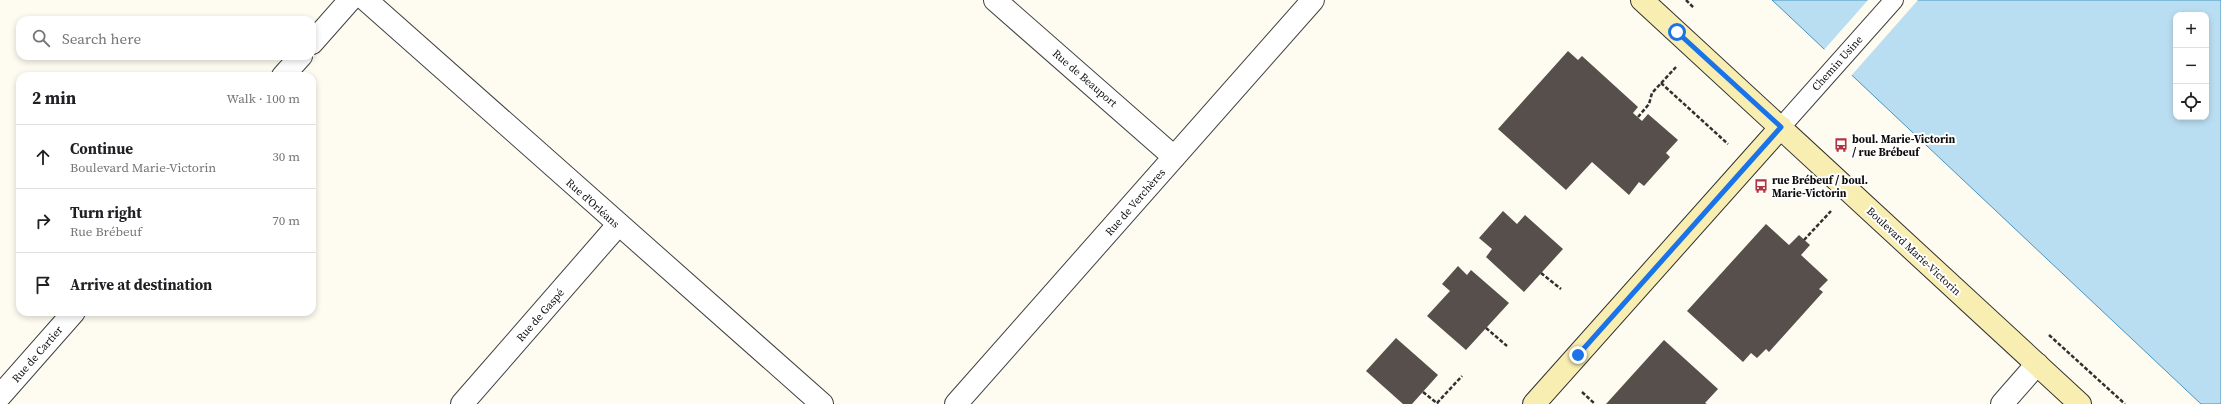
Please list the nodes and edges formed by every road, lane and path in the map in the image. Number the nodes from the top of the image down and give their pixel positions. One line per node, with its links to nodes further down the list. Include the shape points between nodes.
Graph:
1 (350, 0): 7 (street)
2 (366, 0): 17 (street, Rue d'Orléans)
3 (995, 0): 15 (street, Rue de Beauport)
4 (1314, 0): 15 (street, Rue de Verchères)
5 (1642, 0): 13 (street, Boulevard Marie-Victorin)
6 (1894, 0): 13 (lane, Chemin Usine)
7 (316, 38)
8 (297, 60): 10 (street)
9 (1679, 64): 11 (path)
10 (287, 72)
11 (1661, 84): 12 (path, via 1652,93 1649,104); 14 (path)
12 (1638, 116)
13 (1781, 127): 24 (street, Boulevard Marie-Victorin); 32 (street)
14 (1728, 144)
15 (1174, 157): 30 (street, Rue de Verchères)
16 (1835, 208): 18 (path)
17 (618, 226): 28 (street, Rue de Gaspé); 29 (street, Rue d'Orléans)
18 (1804, 240)
19 (1542, 273): 20 (path)
20 (1561, 289)
21 (70, 316): 27 (street, Rue de Cartier)
22 (1486, 328): 23 (path)
23 (1508, 346)
24 (2037, 364): 33 (street); 34 (street, Boulevard Marie-Victorin)
25 (1462, 376): 31 (path)
26 (1423, 392): 31 (path)
27 (0, 396)
28 (462, 404)
29 (822, 404)
30 (956, 404)
31 (1437, 404)
32 (1534, 404)
33 (2002, 404)
34 (2080, 404)

